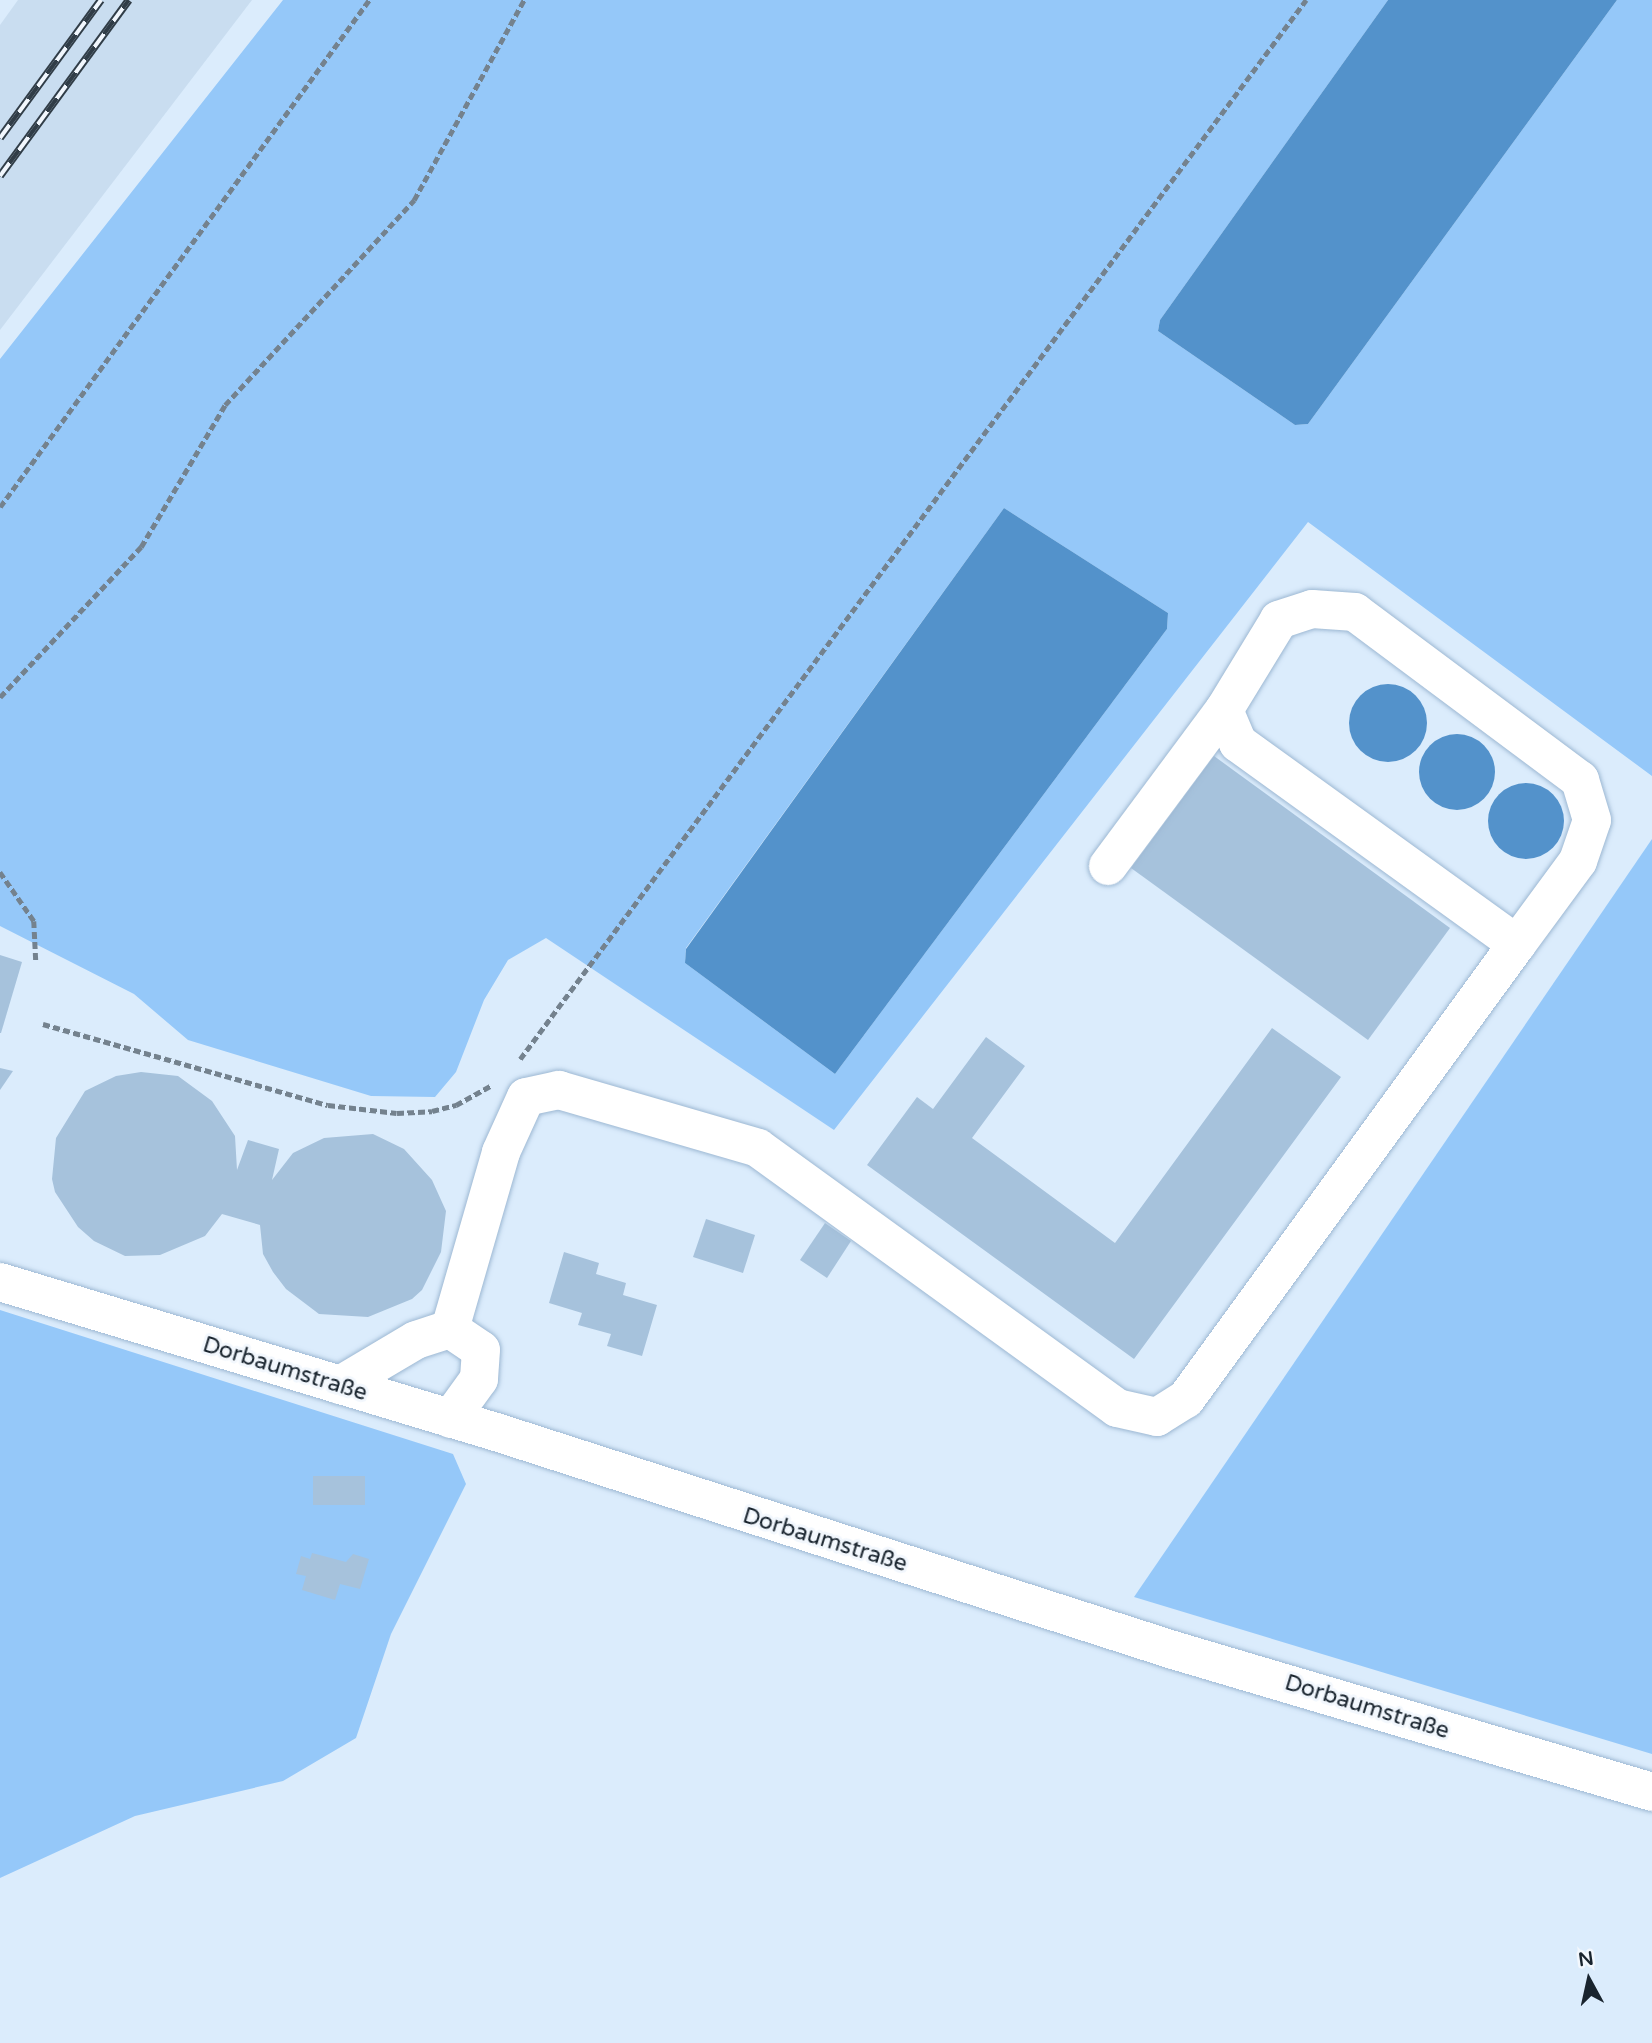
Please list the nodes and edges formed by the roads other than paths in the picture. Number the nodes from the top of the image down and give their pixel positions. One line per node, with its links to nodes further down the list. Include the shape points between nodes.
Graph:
1 (1224, 710): 2 (lane); 3 (lane, via 1238,743); 3 (lane, via 1279,620 1312,609 1355,612 1580,780 1592,820 1578,860)
2 (1108, 866)
3 (1517, 944): 5 (lane, via 1186,1399 1157,1417 1117,1408 758,1148 559,1090 526,1097 501,1152)
4 (0, 1282): 6 (lane, Dorbaumstraße)
5 (450, 1329): 6 (lane, via 416,1340); 7 (lane, via 481,1350 479,1380)
6 (340, 1385): 7 (lane, Dorbaumstraße)
7 (450, 1419): 8 (lane, Dorbaumstraße, via 1172,1650)
8 (1652, 1792)

